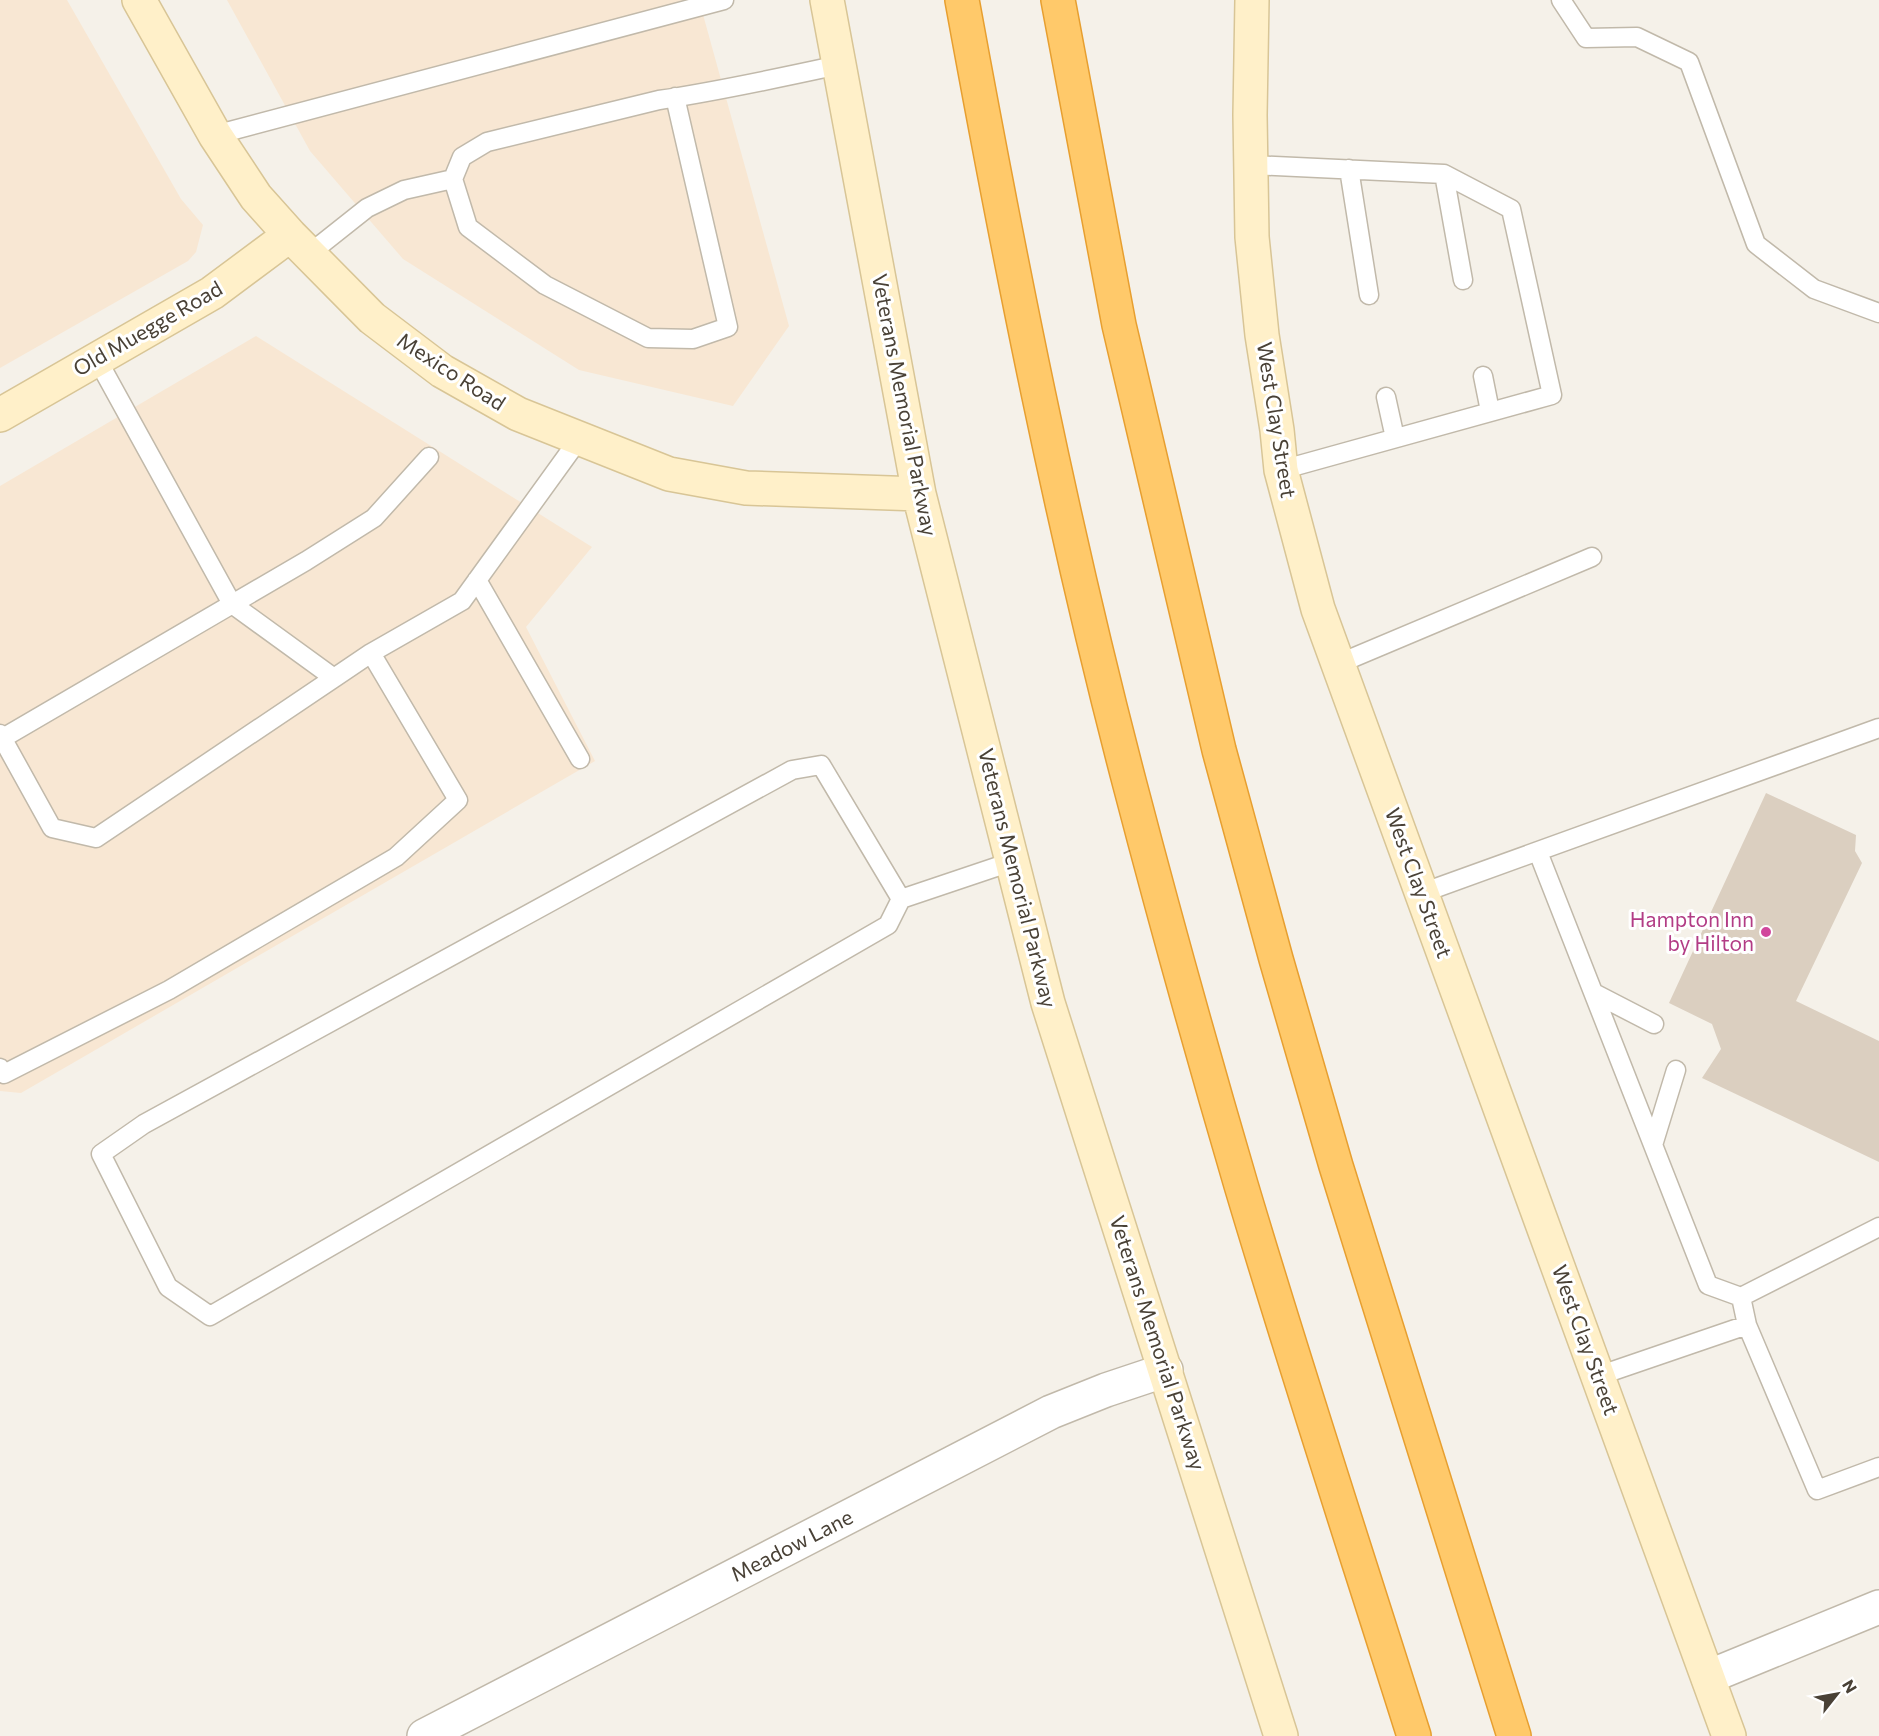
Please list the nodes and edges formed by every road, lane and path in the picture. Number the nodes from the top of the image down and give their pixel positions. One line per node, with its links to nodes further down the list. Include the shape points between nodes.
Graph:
1 (139, 0): 10 (street, Mexico Road)
2 (724, 0): 10 (lane)
3 (827, 0): 8 (street, Veterans Memorial Parkway)
4 (962, 0): 57 (highway, via 1030,359 1132,794 1242,1189)
5 (1058, 0): 58 (highway, via 1119,325 1222,761 1336,1166)
6 (1252, 0): 11 (street, West Clay Street)
7 (1561, 0): 18 (lane, via 1586,38 1637,37 1689,62 1756,244 1814,289)
8 (839, 65): 9 (lane); 28 (street, Veterans Memorial Parkway)
9 (675, 98): 14 (lane, via 487,142 462,157); 14 (lane, via 729,327 693,339 648,338 545,285 468,227)
10 (215, 135): 15 (street, Mexico Road, via 256,197)
11 (1251, 165): 12 (lane); 27 (street, West Clay Street, via 1253,248)
12 (1349, 169): 13 (lane); 17 (lane)
13 (1444, 174): 16 (lane); 22 (lane, via 1511,208 1552,395)
14 (453, 179): 15 (lane, via 404,190)
15 (300, 245): 19 (street, Old Muegge Road); 25 (street, Mexico Road, via 372,318 442,371 518,414)
16 (1463, 280)
17 (1369, 295)
18 (1879, 313)
19 (97, 359): 23 (street, Old Muegge Road); 31 (lane)
20 (1484, 376): 22 (lane)
21 (1386, 397): 24 (lane)
22 (1490, 411): 24 (lane)
23 (0, 415)
24 (1395, 438): 27 (lane)
25 (579, 439): 28 (street, Mexico Road, via 669,474 746,488); 30 (lane)
26 (429, 457): 31 (lane, via 374,518)
27 (1281, 470): 33 (street, West Clay Street, via 1318,609)
28 (919, 494): 39 (street, Veterans Memorial Parkway)
29 (1593, 557): 33 (lane)
30 (477, 580): 32 (lane, via 462,601); 37 (lane)
31 (232, 604): 34 (lane); 36 (lane)
32 (370, 653): 34 (lane); 44 (lane, via 458,800 396,857 180,984 4,1074)
33 (1338, 664): 40 (street, West Clay Street)
34 (334, 678): 36 (lane, via 96,838 52,828)
35 (1879, 728): 38 (lane)
36 (1, 736)
37 (580, 759)
38 (1538, 852): 40 (lane); 42 (lane)
39 (1011, 862): 41 (lane); 50 (street, Veterans Memorial Parkway, via 1048,1003)
40 (1422, 893): 51 (street, West Clay Street)
41 (901, 899): 41 (lane, via 888,925 210,1316 168,1287 101,1154 144,1124 792,770 820,765)
42 (1594, 993): 43 (lane); 46 (lane)
43 (1654, 1024)
44 (0, 1068)
45 (1676, 1070): 46 (lane)
46 (1653, 1145): 48 (lane, via 1708,1285)
47 (1879, 1227): 48 (lane)
48 (1741, 1297): 49 (lane)
49 (1747, 1325): 51 (lane); 52 (lane, via 1817,1490)
50 (1166, 1370): 55 (street, Meadow Lane, via 1051,1412); 56 (street, Veterans Memorial Parkway)
51 (1598, 1376): 54 (street, West Clay Street)
52 (1879, 1467)
53 (1879, 1607): 54 (street)
54 (1708, 1677): 59 (street, West Clay Street)
55 (424, 1736)
56 (1281, 1736)
57 (1414, 1736)
58 (1514, 1736)
59 (1729, 1736)

